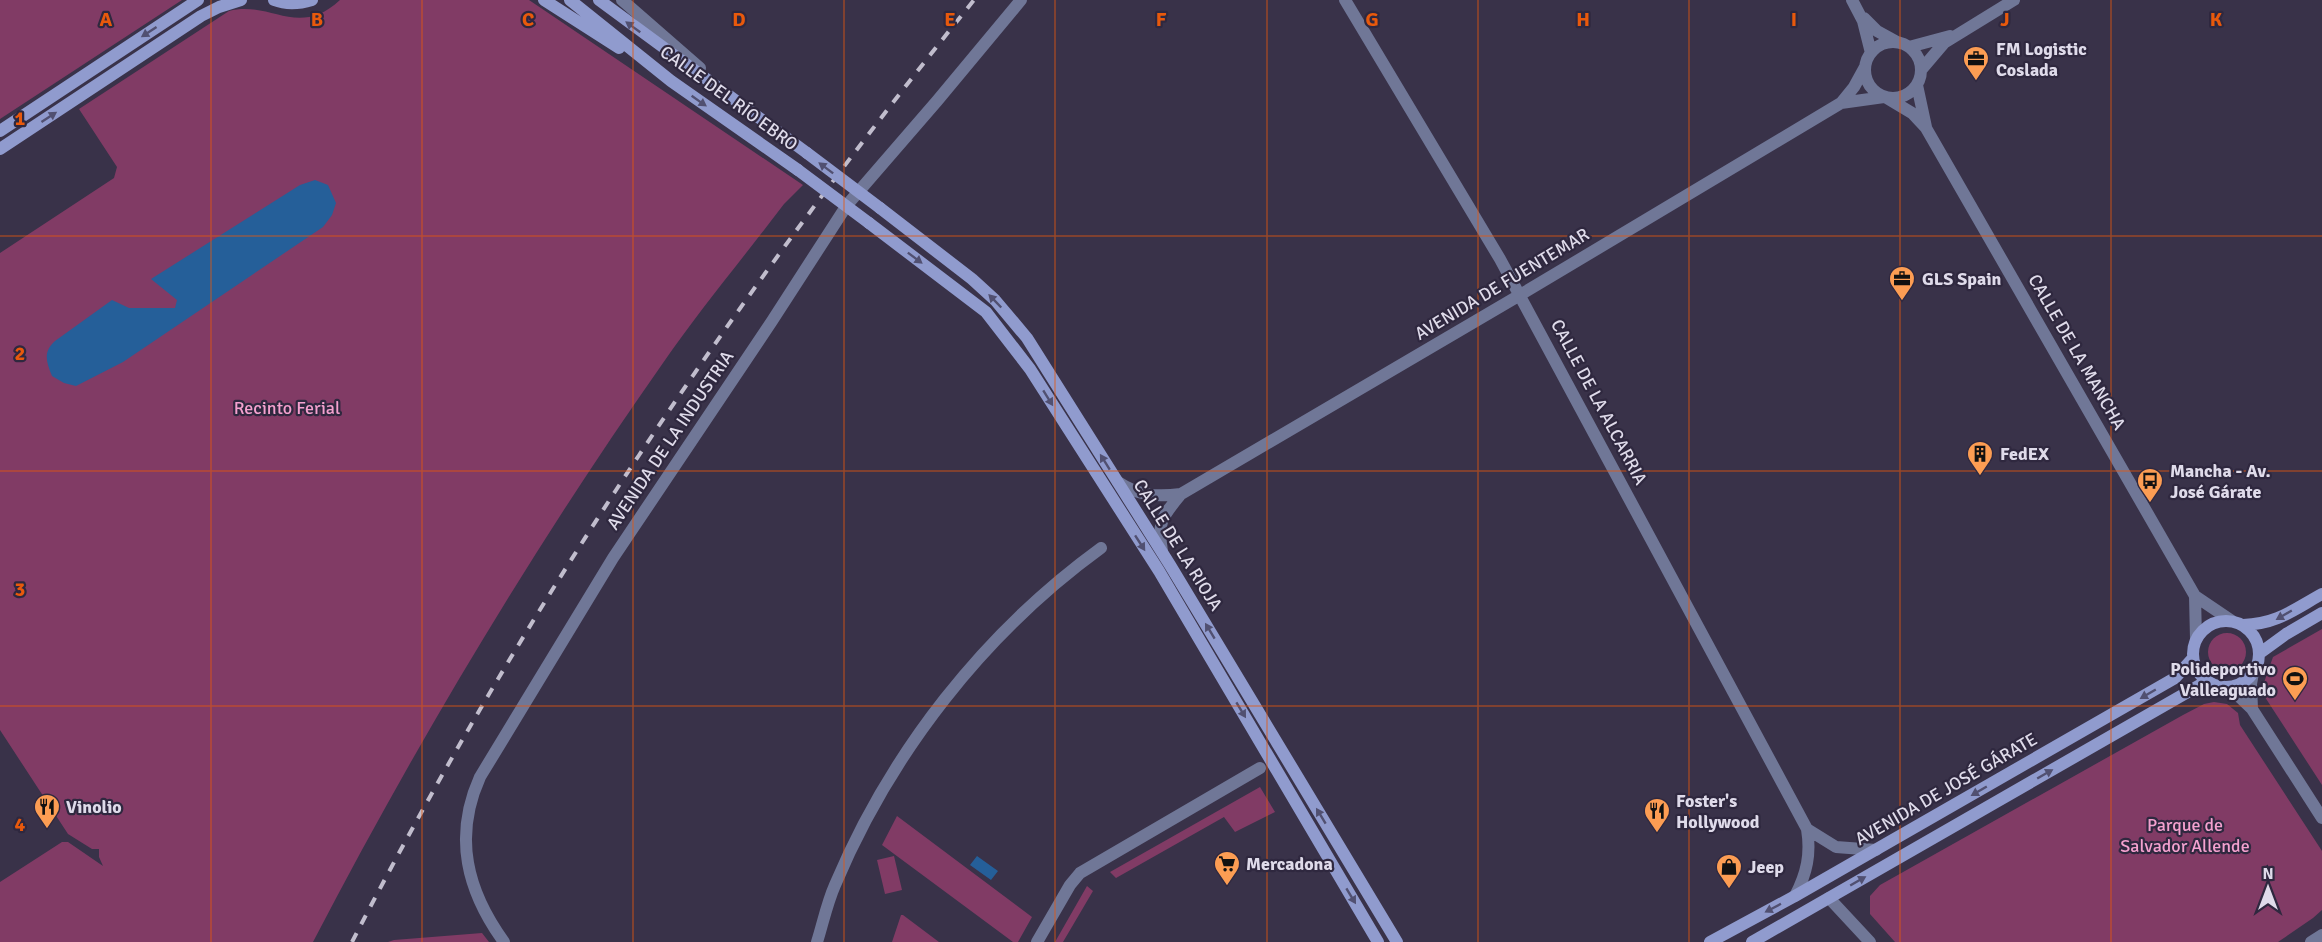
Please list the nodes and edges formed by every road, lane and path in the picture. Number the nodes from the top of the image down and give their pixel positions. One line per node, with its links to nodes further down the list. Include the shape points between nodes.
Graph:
1 (198, 0): 24 (main road, one-way to 24)
2 (241, 0): 25 (main road, one-way to 2, via 201,16)
3 (274, 0): 4 (main road, via 301,4)
4 (312, 0)
5 (544, 0): 18 (main road)
6 (570, 0): 18 (main road, CALLE DEL RÍO EBRO)
7 (598, 0): 21 (main road, CALLE DEL RÍO EBRO, one-way to 7)
8 (622, 0): 21 (street)
9 (1021, 0): 51 (street, AVENIDA DE LA INDUSTRIA, via 847,204 613,558 480,777 466,830 468,870 481,906)
10 (1345, 0): 28 (street, CALLE DE LA ALCARRIA)
11 (1852, 0): 13 (street)
12 (2014, 0): 14 (street)
13 (1859, 12): 15 (street, via 1877,31); 16 (street)
14 (1959, 33): 15 (street); 17 (street, via 1944,43)
15 (1903, 44): 16 (street, via 1883,44); 17 (street, via 1918,57)
16 (1868, 59): 20 (street, via 1866,78 1873,89); 22 (street, AVENIDA DE FUENTEMAR, via 1854,87)
17 (1921, 70): 19 (street)
18 (671, 81): 27 (main road, CALLE DEL RÍO EBRO, one-way to 27, bridge)
19 (1917, 84): 20 (street, via 1904,96); 23 (street, CALLE DE LA MANCHA)
20 (1886, 97): 22 (street, AVENIDA DE FUENTEMAR); 23 (street, CALLE DE LA MANCHA, via 1912,113)
21 (731, 98): 26 (main road, CALLE DEL RÍO EBRO, one-way to 21, bridge)
22 (1840, 103): 28 (street, AVENIDA DE FUENTEMAR)
23 (1926, 128): 34 (street, CALLE DE LA MANCHA)
24 (0, 130)
25 (0, 149)
26 (880, 208): 29 (main road, CALLE DE LA RIOJA, one-way to 26, via 1011,318 972,279)
27 (868, 223): 54 (main road, CALLE DE LA RIOJA, one-way to 54, via 986,312 1030,369 1159,571)
28 (1520, 295): 30 (street, AVENIDA DE FUENTEMAR); 46 (street, CALLE DE LA ALCARRIA)
29 (1118, 482): 30 (street, AVENIDA DE FUENTEMAR, via 1143,495); 32 (main road, CALLE DE LA RIOJA)
30 (1180, 494): 32 (street, AVENIDA DE FUENTEMAR, via 1160,522)
31 (1101, 548): 52 (street, via 1023,611 977,659 924,727 870,809 834,887)
32 (1162, 553): 55 (main road, CALLE DE LA RIOJA, one-way to 32)
33 (2322, 594): 36 (main road, one-way to 36, via 2276,620)
34 (2195, 596): 36 (street, CALLE DE LA MANCHA); 37 (street, CALLE DE LA MANCHA)
35 (2322, 613): 38 (main road)
36 (2237, 623): 37 (main road, via 2211,624); 38 (main road, via 2252,632)
37 (2196, 639): 39 (main road)
38 (2260, 653): 40 (main road)
39 (2193, 658): 41 (main road); 47 (main road, AVENIDA DE JOSÉ GÁRATE, one-way to 47, via 2175,678)
40 (2253, 673): 42 (main road, via 2247,680); 43 (street)
41 (2207, 681): 42 (main road); 49 (main road, AVENIDA DE JOSÉ GÁRATE, one-way to 41)
42 (2229, 687): 43 (street)
43 (2252, 709): 45 (street)
44 (1260, 768): 53 (street, via 1080,873)
45 (2322, 818)
46 (1807, 829): 47 (street, CALLE DE LA ALCARRIA, via 1836,847); 48 (street, CALLE DE LA ALCARRIA, via 1810,857)
47 (1876, 850): 48 (main road, AVENIDA DE JOSÉ GÁRATE)
48 (1795, 896): 56 (main road, AVENIDA DE JOSÉ GÁRATE, one-way to 56)
49 (1830, 898): 57 (main road, AVENIDA DE JOSÉ GÁRATE); 58 (street)
50 (2322, 935): 59 (street)
51 (504, 942)
52 (818, 942)
53 (1036, 942)
54 (1378, 942)
55 (1397, 942)
56 (1710, 942)
57 (1752, 942)
58 (1870, 942)
59 (2311, 942)

